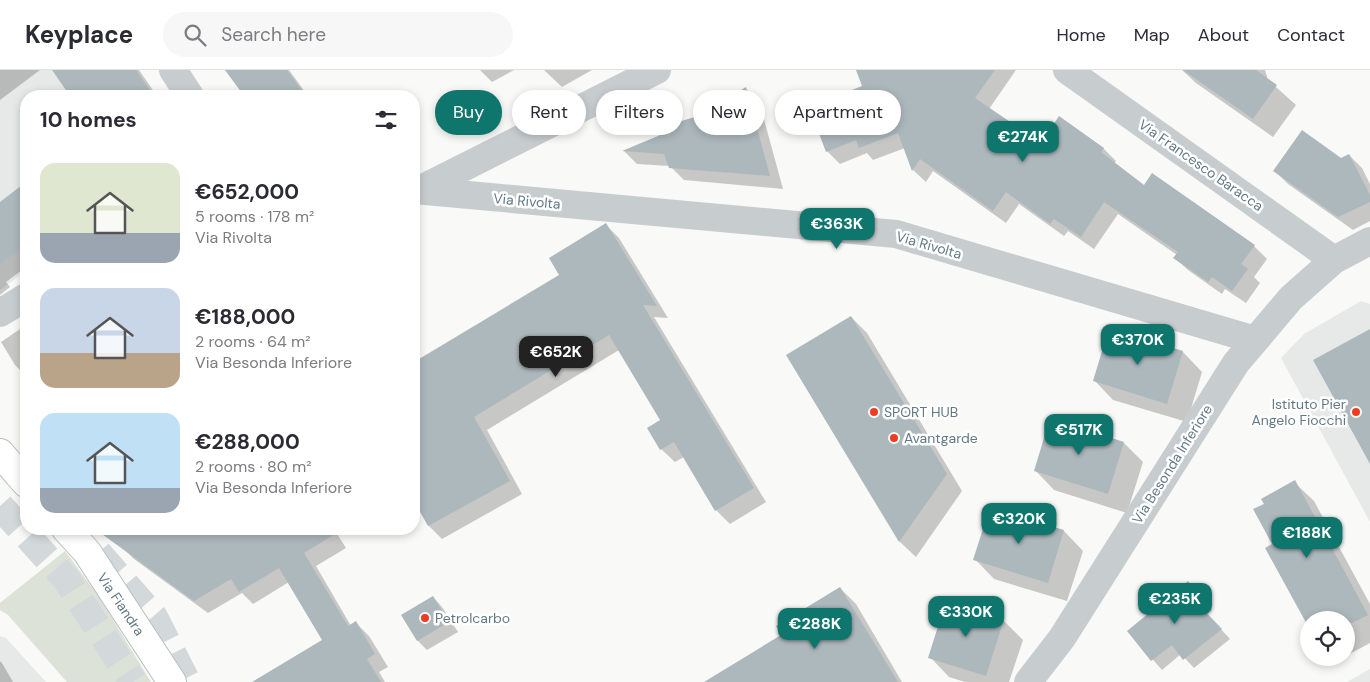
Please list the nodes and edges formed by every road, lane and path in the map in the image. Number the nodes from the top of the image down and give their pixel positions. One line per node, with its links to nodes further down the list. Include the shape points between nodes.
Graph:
1 (173, 70): 4 (street)
2 (657, 70): 5 (street)
3 (1067, 70): 8 (street, Via Francesco Baracca)
4 (186, 90)
5 (420, 188)
6 (420, 190): 11 (street, Via Rivolta, via 896,234)
7 (1370, 241): 8 (street, Via Besonda Inferiore)
8 (1334, 260): 11 (street, Via Besonda Inferiore, via 1291,298)
9 (20, 301): 10 (street)
10 (0, 313)
11 (1255, 340): 16 (street, Via Besonda Inferiore, via 1236,363 1062,638)
12 (0, 453): 13 (street)
13 (17, 478)
14 (71, 535): 15 (street, Via Fiandra, via 87,552)
15 (172, 682)
16 (1028, 682)

